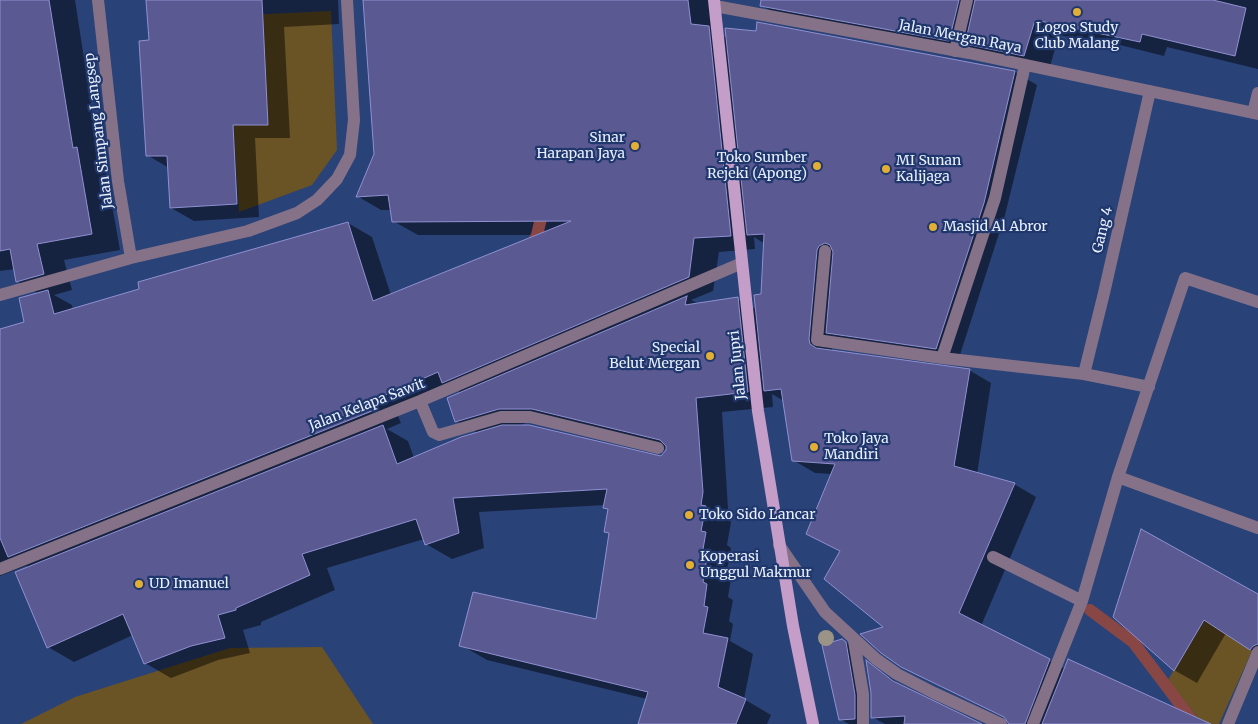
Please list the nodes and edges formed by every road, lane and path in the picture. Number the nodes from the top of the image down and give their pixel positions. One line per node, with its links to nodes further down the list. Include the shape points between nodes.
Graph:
1 (98, 0): 11 (street, Jalan Simpang Langsep, via 118,181)
2 (347, 0): 11 (street, via 354,120 350,155 337,179 317,200 297,213 248,231)
3 (967, 0): 5 (street)
4 (714, 3): 5 (street, Jalan Mergan Raya); 12 (main road, Jalan Jupri)
5 (955, 50): 6 (street, Jalan Mergan Raya)
6 (1025, 65): 7 (street, Jalan Mergan Raya); 15 (street, via 995,198)
7 (1150, 91): 9 (street, Jalan Mergan Raya); 16 (street, Gang 4)
8 (1258, 93): 9 (street)
9 (1255, 113)
10 (825, 251): 15 (street, via 817,340)
11 (131, 258): 13 (street)
12 (742, 263): 18 (street, Jalan Kelapa Sawit); 22 (main road, Jalan Jupri, via 758,411)
13 (0, 295)
14 (1258, 302): 17 (street, via 1185,278)
15 (942, 358): 16 (street)
16 (1084, 374): 17 (street)
17 (1149, 387): 20 (street)
18 (420, 401): 19 (street, via 432,432 439,435 501,417 530,417); 24 (street, Jalan Kelapa Sawit)
19 (658, 448)
20 (1118, 476): 21 (street); 25 (street)
21 (1258, 528)
22 (778, 542): 26 (street, via 825,612); 28 (main road, Jalan Jupri)
23 (993, 557): 25 (street)
24 (0, 569)
25 (1082, 602): 31 (street)
26 (854, 641): 29 (street, via 863,694); 30 (street, via 897,674)
27 (1258, 652): 32 (street)
28 (814, 724)
29 (863, 724)
30 (1001, 724)
31 (1033, 724)
32 (1228, 724)

